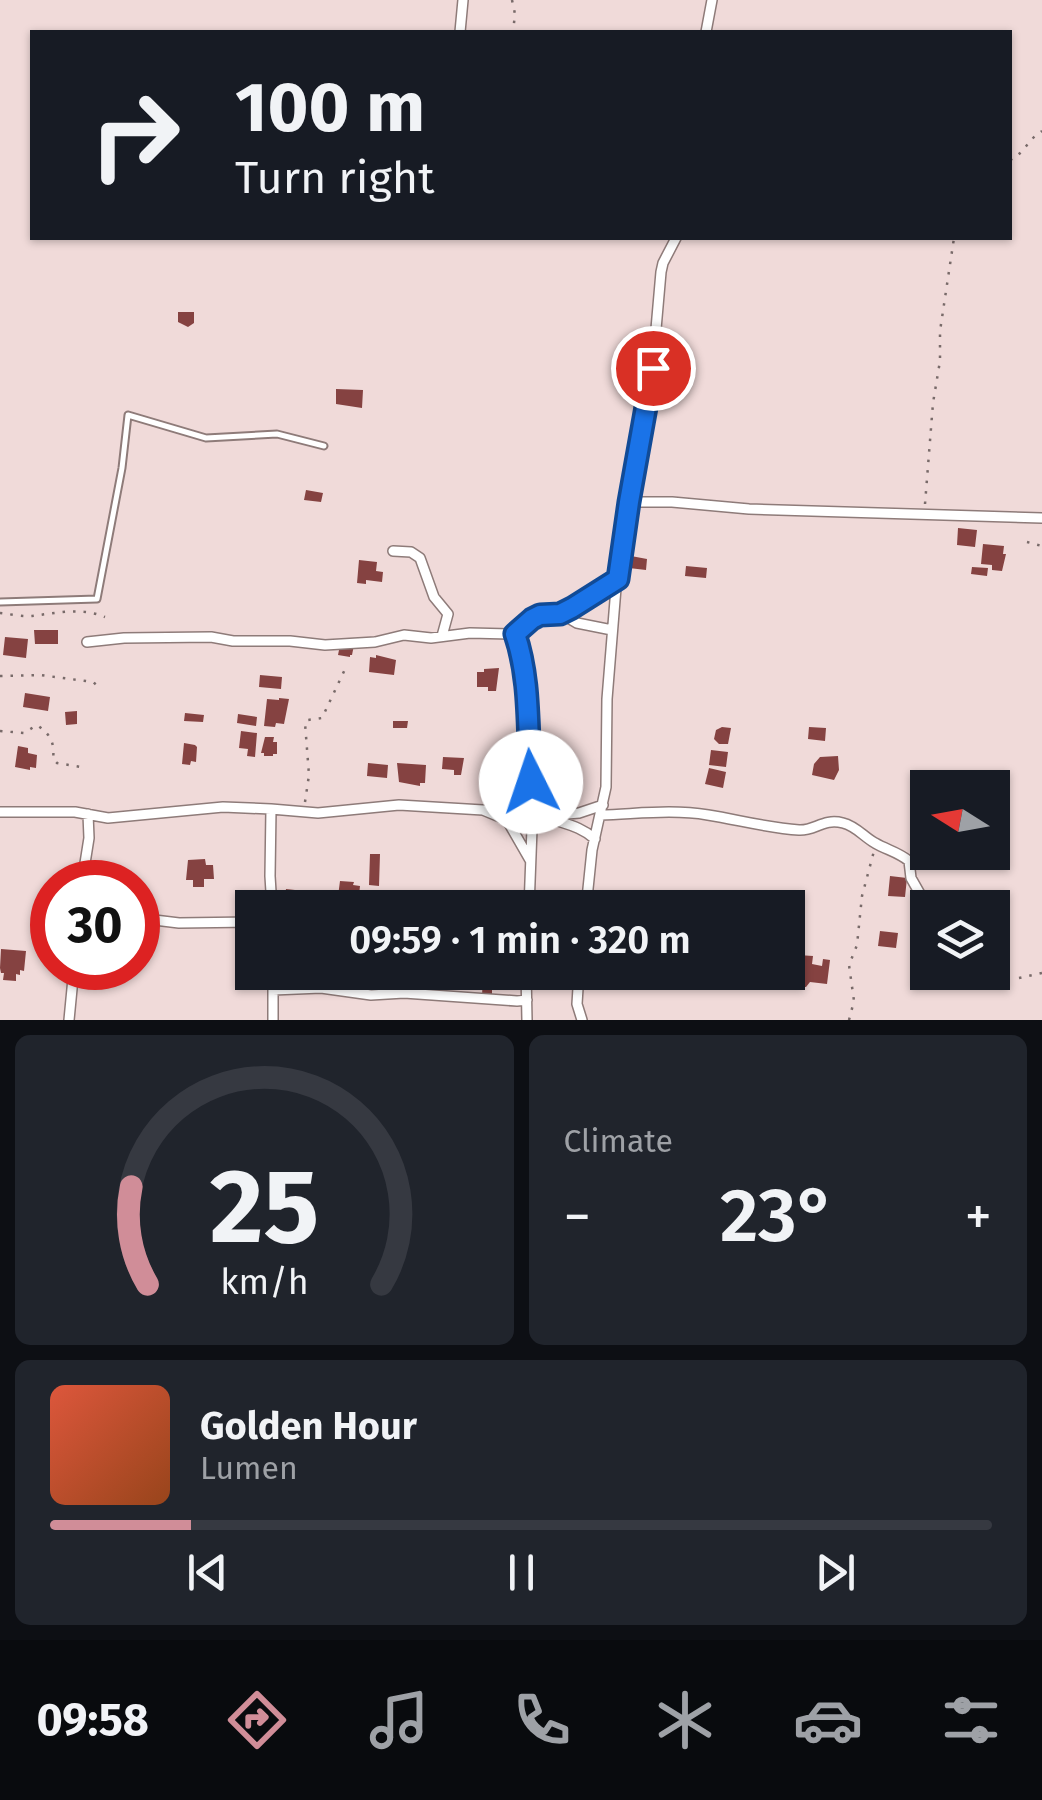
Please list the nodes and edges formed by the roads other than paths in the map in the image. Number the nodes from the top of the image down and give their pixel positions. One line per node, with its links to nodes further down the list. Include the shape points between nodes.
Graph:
1 (463, 0): 3 (street)
2 (712, 0): 4 (street)
3 (460, 30)
4 (706, 30)
5 (675, 240): 7 (street, via 661,272 651,386)
6 (324, 446): 11 (lane, via 276,434 206,438 128,416 97,599)
7 (629, 502): 8 (street); 10 (street)
8 (1042, 518)
9 (392, 551): 15 (street, via 420,558 448,614)
10 (618, 579): 12 (street); 13 (street)
11 (0, 602)
12 (560, 614): 13 (street); 14 (street, via 540,615)
13 (612, 630): 18 (street)
14 (515, 634): 15 (street); 22 (street, via 525,677)
15 (442, 636): 16 (street, via 325,645 211,637)
16 (88, 642)
17 (272, 809): 20 (street); 25 (street, via 483,810 507,820); 26 (street)
18 (602, 810): 21 (street); 23 (street); 29 (street, via 708,815 806,830 840,822 909,861)
19 (0, 812): 20 (street)
20 (88, 814): 24 (street)
21 (544, 816): 22 (street); 23 (street, via 585,830)
22 (531, 828): 25 (street)
23 (594, 840): 28 (street)
24 (86, 860)
25 (530, 860): 27 (street)
26 (271, 890)
27 (529, 890)
28 (588, 890)
29 (918, 890)
30 (160, 920): 31 (street)
31 (235, 922)
32 (72, 990): 38 (street)
33 (272, 990): 39 (street)
34 (335, 990): 37 (street)
35 (525, 990): 37 (street)
36 (578, 990): 41 (street)
37 (527, 1000): 40 (street)
38 (69, 1020)
39 (273, 1020)
40 (528, 1020)
41 (582, 1020)

